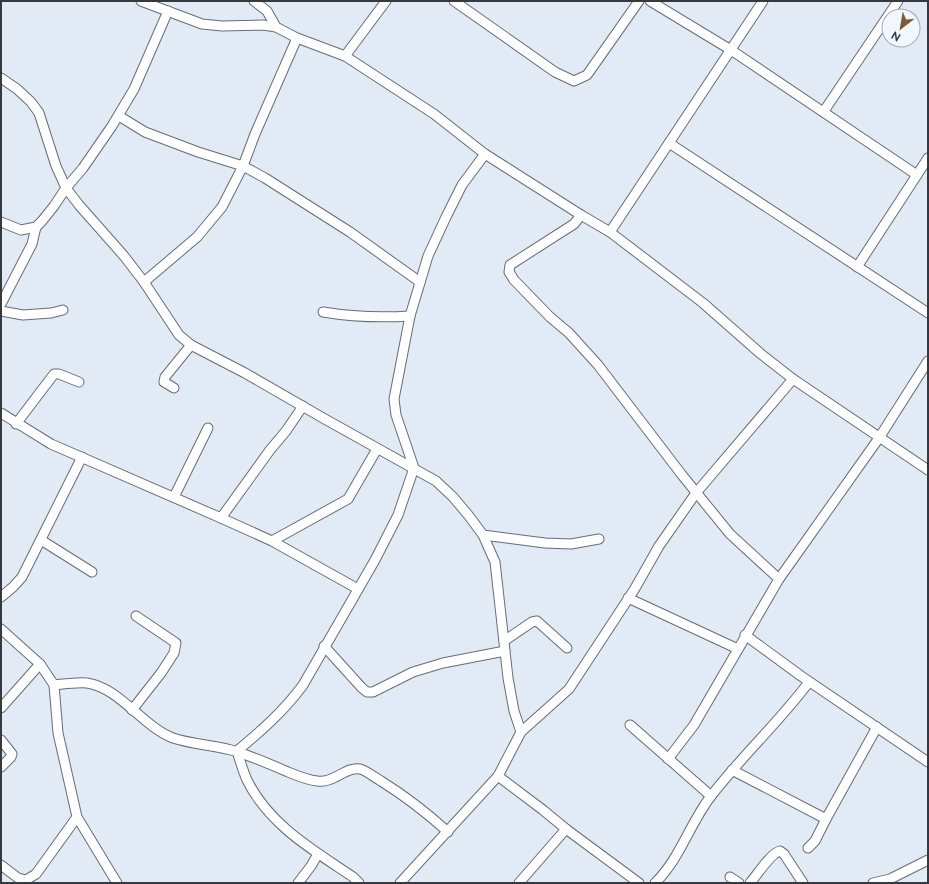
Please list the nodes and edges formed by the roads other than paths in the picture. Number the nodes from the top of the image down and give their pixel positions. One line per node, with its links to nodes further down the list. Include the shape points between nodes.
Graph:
1 (141, 1): 9 (street)
2 (254, 1): 10 (street, via 267,11)
3 (386, 1): 13 (street)
4 (454, 1): 5 (street, via 555,72 574,81 587,75)
5 (639, 1)
6 (650, 1): 12 (street)
7 (763, 1): 12 (street)
8 (898, 1): 15 (street)
9 (168, 11): 10 (street, via 208,24); 16 (street, via 134,89)
10 (276, 27): 11 (street)
11 (297, 38): 13 (street); 20 (street)
12 (731, 50): 15 (street); 17 (street)
13 (345, 56): 18 (street, via 434,114)
14 (1, 78): 22 (street, via 17,89 39,113)
15 (824, 111): 21 (street)
16 (119, 116): 20 (street, via 145,132 167,141); 22 (street)
17 (669, 144): 26 (street); 27 (street)
18 (485, 154): 23 (street); 29 (street, via 462,185 428,256)
19 (928, 158): 21 (street)
20 (243, 166): 28 (street, via 222,207 197,238); 29 (street, via 350,232)
21 (917, 174): 27 (street)
22 (66, 188): 25 (street); 28 (street)
23 (581, 215): 26 (street); 50 (street, via 574,224 510,265 509,272 598,366)
24 (1, 222): 25 (street, via 21,230)
25 (36, 227): 30 (street, via 32,244)
26 (610, 232): 38 (street, via 702,303)
27 (858, 267): 34 (street)
28 (144, 282): 36 (street, via 179,335)
29 (420, 282): 35 (street)
30 (1, 304)
31 (63, 310): 32 (street, via 23,315)
32 (1, 311)
33 (322, 312): 35 (street, via 348,317)
34 (928, 313)
35 (410, 316): 48 (street, via 394,399 396,414)
36 (191, 345): 40 (street, via 165,377 164,382); 41 (street)
37 (928, 361): 45 (street)
38 (793, 379): 45 (street); 50 (street)
39 (79, 382): 43 (street, via 54,374)
40 (174, 388)
41 (303, 406): 46 (street); 52 (street)
42 (1, 413): 43 (street)
43 (16, 424): 47 (street, via 51,444)
44 (208, 428): 51 (street)
45 (879, 438): 49 (street); 58 (street)
46 (377, 449): 48 (street); 56 (street, via 348,500)
47 (82, 457): 51 (street); 55 (street)
48 (414, 468): 53 (street, via 436,481 453,497); 59 (street, via 398,515)
49 (928, 470)
50 (696, 493): 58 (street, via 730,534); 61 (street, via 659,546)
51 (174, 497): 52 (street)
52 (222, 518): 56 (street)
53 (483, 536): 54 (street, via 571,544); 65 (street, via 495,562)
54 (600, 539)
55 (41, 540): 57 (street); 60 (street, via 22,577)
56 (272, 541): 59 (street)
57 (92, 572)
58 (779, 579): 64 (street)
59 (358, 589): 66 (street)
60 (1, 597)
61 (628, 598): 68 (street); 77 (street, via 570,689)
62 (136, 616): 74 (street, via 176,643 174,653 161,673)
63 (1, 629): 70 (street)
64 (745, 635): 68 (street); 71 (street)
65 (504, 641): 67 (street, via 537,621); 69 (street)
66 (324, 646): 69 (street, via 362,688 370,693 420,669); 79 (street, via 291,702)
67 (567, 648)
68 (738, 649): 81 (street, via 694,725)
69 (505, 651): 77 (street, via 514,711)
70 (40, 664): 72 (street); 73 (street)
71 (809, 682): 76 (street); 83 (street)
72 (54, 685): 74 (street, via 96,685); 86 (street, via 58,733)
73 (1, 708)
74 (132, 710): 79 (street, via 172,737)
75 (630, 725): 81 (street)
76 (877, 727): 80 (street); 87 (street)
77 (521, 732): 84 (street)
78 (1, 740): 82 (street, via 12,754)
79 (237, 751): 89 (street, via 318,782 329,781 353,769 359,769 416,805); 91 (street, via 247,780 261,802 280,824)
80 (926, 757)
81 (668, 759): 85 (street)
82 (1, 767)
83 (732, 770): 85 (street); 87 (street)
84 (498, 776): 88 (street); 89 (street)
85 (711, 796): 101 (street, via 662,876)
86 (77, 817): 93 (street, via 36,874 26,880 18,878); 95 (street)
87 (826, 819): 90 (street, via 815,842)
88 (566, 829): 99 (street); 100 (street)
89 (448, 832): 98 (street)
90 (808, 848)
91 (318, 854): 96 (street); 97 (street)
92 (928, 860): 105 (street, via 890,879)
93 (1, 865)
94 (730, 877): 102 (street)
95 (116, 883)
96 (298, 883)
97 (359, 883)
98 (400, 883)
99 (519, 883)
100 (639, 883)
101 (655, 883)
102 (738, 883)
103 (750, 883): 104 (street, via 776,852 780,851)
104 (803, 883)
105 (873, 883)

